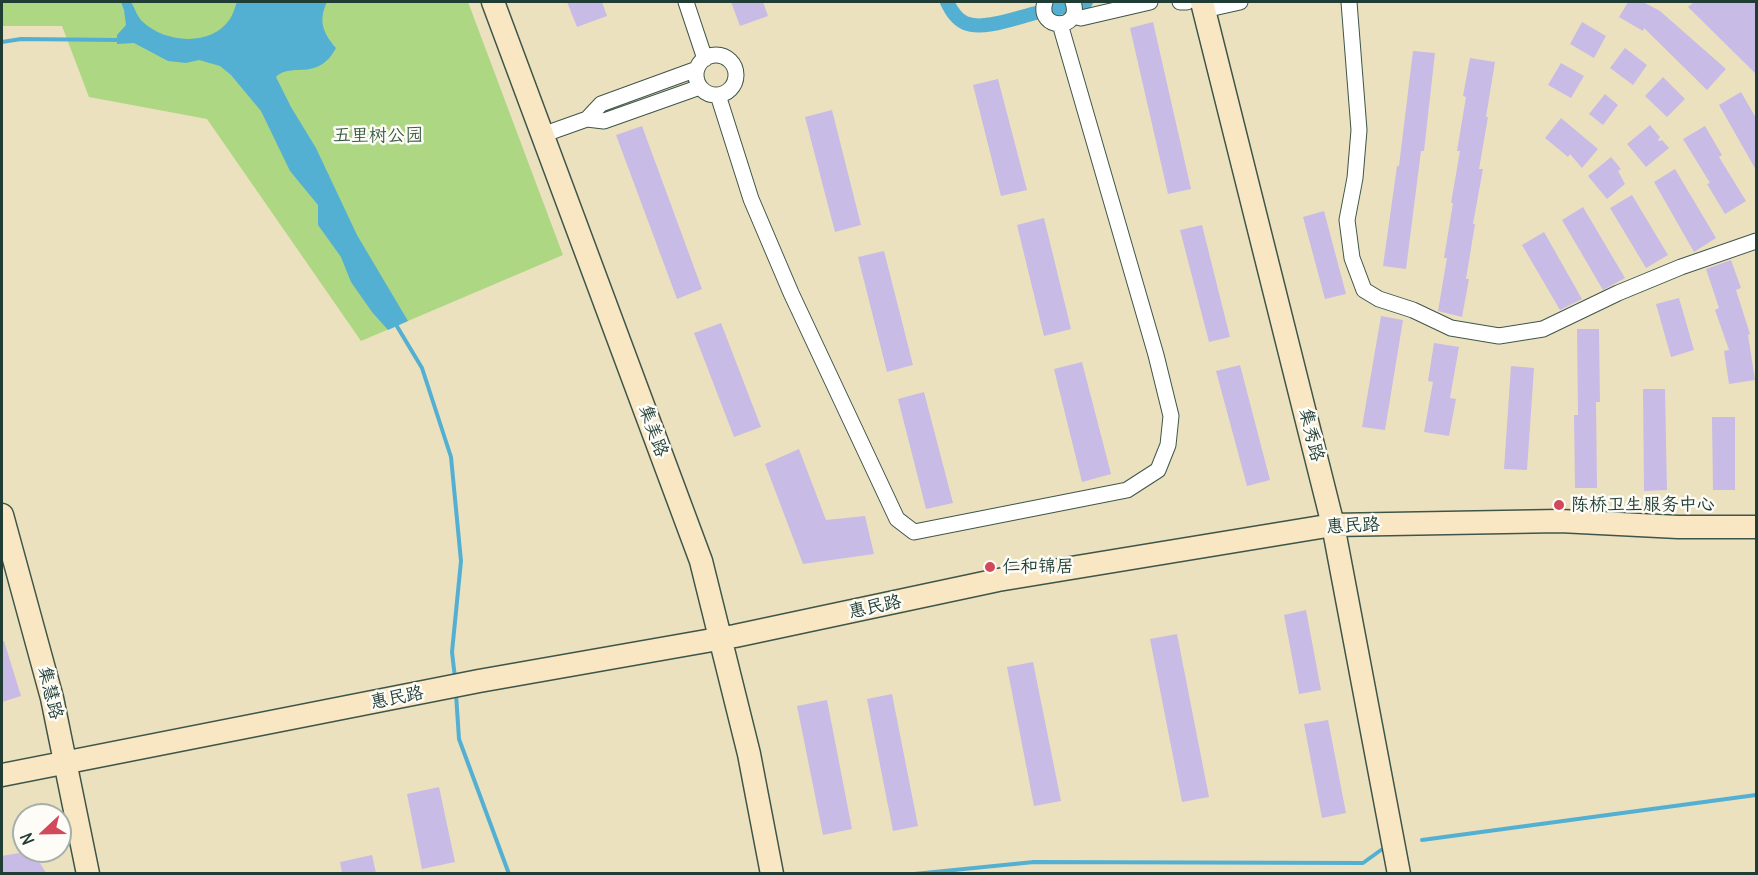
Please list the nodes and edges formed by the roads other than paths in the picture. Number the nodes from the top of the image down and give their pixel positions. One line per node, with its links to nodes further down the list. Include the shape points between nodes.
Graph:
1 (493, 2): 15 (street, 集美路)
2 (509, 2): 15 (street, 集美路)
3 (686, 2): 11 (street)
4 (1045, 2): 10 (street, via 1043,8 1050,21)
5 (1150, 2): 10 (street, via 1081,18)
6 (1180, 2): 9 (street)
7 (1240, 2): 9 (street)
8 (1349, 2): 16 (street, via 1359,130 1347,220 1352,258 1364,290 1379,299 1451,328 1499,336 1543,329 1618,293)
9 (1198, 4): 18 (street, 集秀路)
10 (1069, 14): 13 (street, via 1171,416 1168,446 1158,470 1127,490 914,532 897,519 791,293 756,210)
11 (701, 64): 12 (street, via 696,75); 13 (street, via 717,55 733,65 736,77 730,89); 14 (street, via 601,104)
12 (700, 87): 13 (street); 14 (street, via 604,122)
13 (718, 95)
14 (587, 119): 15 (street)
15 (549, 132): 20 (street, 集美路, via 713,553)
16 (1756, 241)
17 (2, 515): 21 (street, 集慧路)
18 (1333, 525): 19 (street, 惠民路, via 1560,521); 20 (street, 惠民路, via 998,580); 26 (street, 集秀路)
19 (1756, 527)
20 (728, 637): 21 (street, 惠民路, via 479,681); 24 (street, 集美路); 25 (street, 集美路, via 762,755)
21 (67, 763): 22 (street, 惠民路); 23 (street, 集慧路)
22 (2, 775)
23 (88, 873)
24 (772, 873)
25 (784, 873)
26 (1400, 873)

